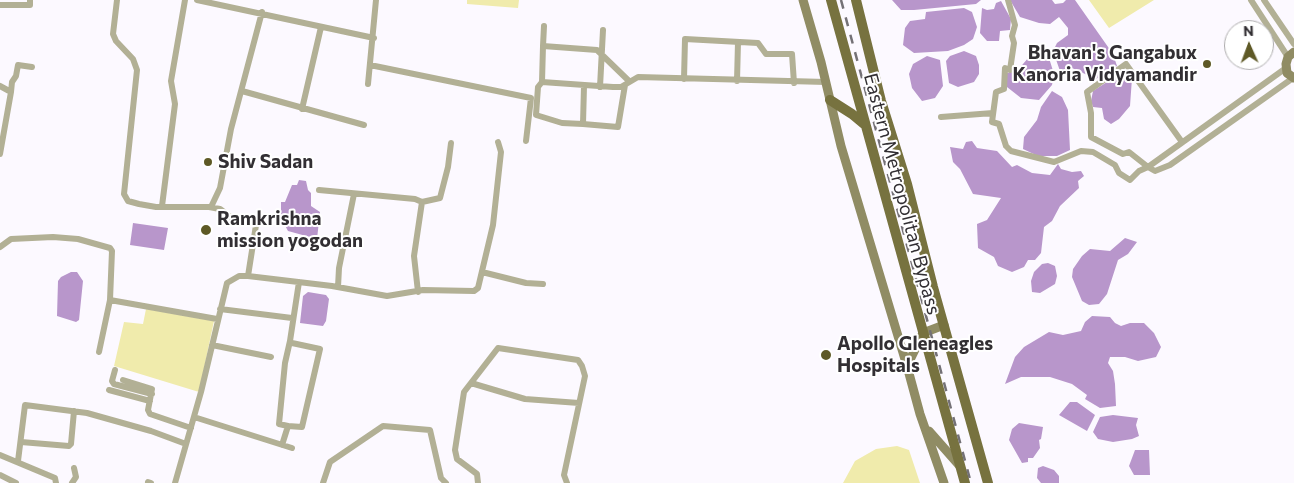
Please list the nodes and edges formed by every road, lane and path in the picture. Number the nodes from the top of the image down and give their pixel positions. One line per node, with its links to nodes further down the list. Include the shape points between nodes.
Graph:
1 (30, 0): 12 (street, via 30,5)
2 (117, 0): 57 (street, via 113,34 133,58 137,70 124,194 128,201)
3 (185, 0): 57 (street, via 171,81 175,104)
4 (197, 0): 13 (street)
5 (376, 0): 18 (street)
6 (803, 0): 32 (street)
7 (831, 0): 47 (main road, Eastern Metropolitan Bypass)
8 (856, 0): 70 (main road, Eastern Metropolitan Bypass)
9 (1008, 0): 43 (street, via 1016,25 1012,36 1014,43 1010,70 1005,68 1004,89 996,92)
10 (1251, 0): 24 (street)
11 (1264, 0): 21 (street)
12 (0, 5)
13 (262, 12): 15 (street); 39 (street)
14 (544, 26): 22 (street)
15 (321, 27): 18 (street); 42 (street)
16 (603, 30): 23 (street)
17 (681, 31): 19 (street)
18 (374, 38): 25 (street)
19 (685, 39): 20 (street); 29 (street)
20 (738, 42): 30 (street); 34 (street, via 758,42 770,56 792,54)
21 (1294, 44)
22 (543, 46): 23 (street, via 593,49); 31 (street)
23 (602, 53): 33 (street); 38 (street)
24 (1291, 55): 27 (street)
25 (370, 65): 35 (street); 48 (street, via 532,98)
26 (32, 67): 40 (street, via 18,65)
27 (1286, 68): 28 (street); 50 (street)
28 (1294, 78): 53 (street, via 1170,166 1155,171)
29 (684, 79): 30 (street); 33 (street, via 638,77)
30 (736, 81): 34 (street)
31 (542, 82): 37 (street); 45 (street, via 538,87 536,115 562,123)
32 (826, 82): 34 (street); 41 (street)
33 (627, 83): 38 (street); 45 (street, via 618,127)
34 (794, 83)
35 (368, 84)
36 (0, 86): 40 (street)
37 (584, 86): 38 (street); 45 (street)
38 (600, 87)
39 (242, 91): 42 (street); 58 (street, via 220,188)
40 (12, 92): 52 (street)
41 (830, 100): 47 (main road); 76 (street)
42 (302, 108): 46 (street)
43 (993, 112): 44 (street); 53 (street, via 992,122 999,124 1006,146 1011,151 1054,162 1081,151 1093,152 1115,165 1118,173 1130,180 1138,171)
44 (941, 117)
45 (582, 124)
46 (364, 125)
47 (865, 125): 71 (main road, Eastern Metropolitan Bypass)
48 (526, 141)
49 (498, 142): 60 (street, via 501,152 493,225)
50 (1182, 142): 53 (street); 53 (street, via 1126,64 1087,92 1092,113 1091,137 1123,154 1129,152)
51 (451, 143): 56 (street, via 440,198)
52 (0, 154)
53 (1148, 167)
54 (319, 190): 55 (street)
55 (354, 194): 56 (street); 64 (street)
56 (422, 202): 65 (street, via 414,256)
57 (162, 206): 58 (street)
58 (211, 207): 61 (street, via 220,209 233,219 256,225)
59 (0, 247): 66 (street, via 10,239 54,237 78,239 110,248)
60 (482, 272): 63 (street); 65 (street, via 474,292)
61 (248, 276): 62 (street); 67 (street, via 239,276 228,283)
62 (299, 282): 64 (street); 68 (street)
63 (543, 284)
64 (338, 287): 65 (street, via 387,296)
65 (418, 292)
66 (110, 300): 69 (street); 74 (street)
67 (220, 309): 68 (street); 69 (street)
68 (292, 318): 72 (street)
69 (217, 319): 73 (street)
70 (944, 325): 71 (street); 107 (main road, Eastern Metropolitan Bypass)
71 (923, 333): 76 (street); 94 (main road, Eastern Metropolitan Bypass)
72 (290, 340): 85 (street, via 279,424); 85 (street, via 320,349 302,428)
73 (212, 345): 75 (street); 84 (street)
74 (99, 352)
75 (272, 357)
76 (907, 366): 86 (street)
77 (115, 370): 81 (street, via 114,384)
78 (123, 380): 81 (street, via 151,388)
79 (470, 383): 82 (street, via 525,399); 82 (street, via 498,348 578,360 585,376); 103 (street, via 464,392 455,450 457,459 477,474)
80 (109, 390): 81 (street)
81 (151, 398): 87 (street, via 150,414)
82 (579, 404): 104 (street, via 564,476)
83 (74, 411): 88 (street, via 71,444 68,446); 88 (street, via 25,405); 89 (street, via 151,431)
84 (194, 417): 87 (street); 90 (street)
85 (288, 426): 90 (street)
86 (925, 427): 94 (street); 105 (street)
87 (191, 428): 89 (street)
88 (22, 442): 93 (street)
89 (186, 444): 100 (street)
90 (282, 445): 91 (street)
91 (292, 448)
92 (0, 455): 93 (street)
93 (18, 461): 98 (street, via 55,478)
94 (959, 465): 106 (main road, Eastern Metropolitan Bypass)
95 (74, 468): 99 (street, via 76,477)
96 (0, 475): 97 (street)
97 (16, 483)
98 (56, 483)
99 (72, 483)
100 (175, 483)
101 (323, 483): 102 (street, via 330,462 383,426 430,430 440,478)
102 (446, 483)
103 (478, 483)
104 (567, 483)
105 (944, 483)
106 (965, 483)
107 (988, 483)

